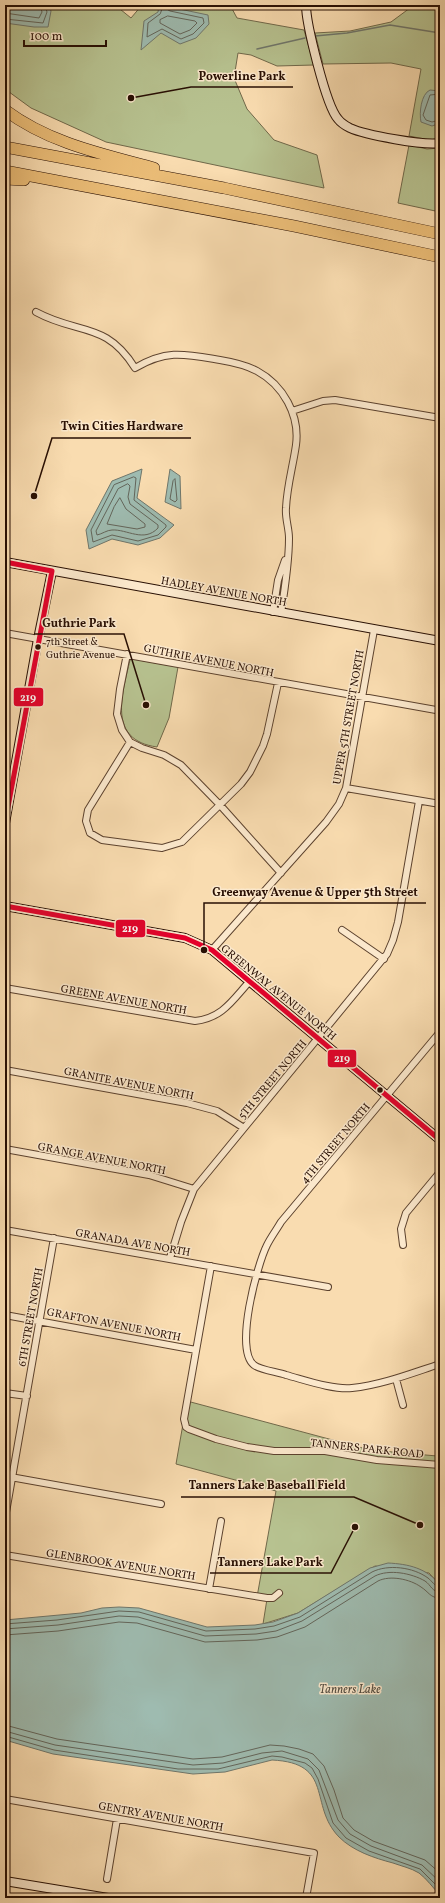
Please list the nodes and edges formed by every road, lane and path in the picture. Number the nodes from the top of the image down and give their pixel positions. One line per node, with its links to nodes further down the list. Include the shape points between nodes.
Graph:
1 (306, 5): 3 (street, via 308,25 325,86 333,111 340,121 349,128 362,132 427,144)
2 (5, 110): 8 (highway, via 23,124 46,136)
3 (440, 143)
4 (5, 147): 8 (highway)
5 (5, 171): 7 (highway)
6 (5, 179): 7 (highway)
7 (65, 182): 10 (highway)
8 (224, 188): 9 (highway)
9 (440, 234)
10 (440, 257)
11 (36, 312): 12 (street, via 60,324 91,331 107,338 122,350 135,368 150,359 179,354 243,365 257,371 276,385)
12 (292, 411): 13 (street, via 334,400); 16 (street, via 297,434 286,502 288,551 278,580)
13 (440, 418)
14 (5, 562): 15 (street, HADLEY AVENUE NORTH)
15 (52, 571): 16 (street, HADLEY AVENUE NORTH); 19 (street)
16 (277, 612): 17 (street, HADLEY AVENUE NORTH)
17 (374, 630): 20 (street, HADLEY AVENUE NORTH); 23 (street, UPPER 5TH STREET NORTH)
18 (5, 633): 19 (street, GUTHRIE AVENUE NORTH)
19 (38, 639): 21 (street, GUTHRIE AVENUE NORTH); 30 (street)
20 (440, 641)
21 (126, 654): 22 (street, GUTHRIE AVENUE NORTH); 25 (street, via 117,714 122,730)
22 (278, 683): 23 (street, GUTHRIE AVENUE NORTH); 29 (street, via 263,746 250,772)
23 (363, 697): 24 (street, GUTHRIE AVENUE NORTH); 26 (street, UPPER 5TH STREET NORTH)
24 (436, 710)
25 (130, 742): 29 (street, via 164,755 181,765); 29 (street, via 88,810 86,821 90,833 102,840 162,848 182,842)
26 (346, 788): 27 (street); 31 (street, UPPER 5TH STREET NORTH, via 333,813)
27 (419, 801): 28 (street); 35 (street, 5TH STREET NORTH, via 398,922 394,940)
28 (440, 804)
29 (220, 805): 31 (street)
30 (5, 823)
31 (281, 873): 34 (street, UPPER 5TH STREET NORTH)
32 (5, 906): 34 (street, GREENWAY AVENUE NORTH, via 185,938)
33 (342, 930): 35 (street)
34 (212, 950): 36 (street, GREENWAY AVENUE NORTH)
35 (384, 959): 39 (street, 5TH STREET NORTH)
36 (249, 982): 37 (street, GREENE AVENUE NORTH, via 223,1011 207,1020 195,1021); 39 (street, GREENWAY AVENUE NORTH)
37 (5, 988)
38 (440, 1032): 41 (street, 4TH STREET NORTH)
39 (319, 1038): 41 (street, GREENWAY AVENUE NORTH); 42 (street, 5TH STREET NORTH)
40 (5, 1070): 42 (street, GRANITE AVENUE NORTH, via 217,1110)
41 (387, 1096): 43 (street, GREENWAY AVENUE NORTH); 52 (street, 4TH STREET NORTH, via 281,1222 267,1246)
42 (244, 1128): 46 (street, 5TH STREET NORTH)
43 (440, 1140)
44 (5, 1149): 46 (street, GRANGE AVENUE NORTH, via 149,1175)
45 (440, 1172): 49 (street, via 406,1213 401,1229)
46 (194, 1189): 50 (street, 5TH STREET NORTH)
47 (5, 1230): 48 (street, GRANADA AVE NORTH)
48 (54, 1238): 50 (street, GRANADA AVE NORTH); 55 (street, 6TH STREET NORTH)
49 (403, 1245)
50 (170, 1258): 51 (street, GRANADA AVE NORTH)
51 (211, 1266): 52 (street, GRANADA AVE NORTH); 56 (street)
52 (258, 1274): 53 (street, GRANADA AVE NORTH); 58 (street, via 247,1317 246,1344 248,1357 254,1366 306,1380 351,1388)
53 (328, 1287)
54 (5, 1315): 55 (street, GRAFTON AVENUE NORTH)
55 (40, 1321): 56 (street, GRAFTON AVENUE NORTH); 60 (street, 6TH STREET NORTH)
56 (196, 1350): 62 (street, TANNERS PARK ROAD, via 184,1417 189,1429 216,1440 274,1451 326,1451 377,1460)
57 (440, 1364): 58 (street)
58 (396, 1378): 61 (street)
59 (5, 1393): 60 (street)
60 (27, 1396): 64 (street, 6TH STREET NORTH)
61 (403, 1405)
62 (440, 1465)
63 (5, 1476): 64 (street)
64 (12, 1477): 65 (street); 66 (street, 6TH STREET NORTH)
65 (161, 1504)
66 (5, 1518)
67 (221, 1522): 69 (street)
68 (5, 1555): 69 (street, GLENBROOK AVENUE NORTH)
69 (210, 1589): 70 (street, GLENBROOK AVENUE NORTH, via 267,1598 273,1598)
70 (279, 1593)
71 (5, 1800): 72 (street, GENTRY AVENUE NORTH)
72 (117, 1819): 73 (street); 77 (street, GENTRY AVENUE NORTH, via 314,1853)
73 (108, 1879)
74 (5, 1881): 75 (street)
75 (87, 1896): 76 (street)
76 (108, 1898)
77 (306, 1898)

